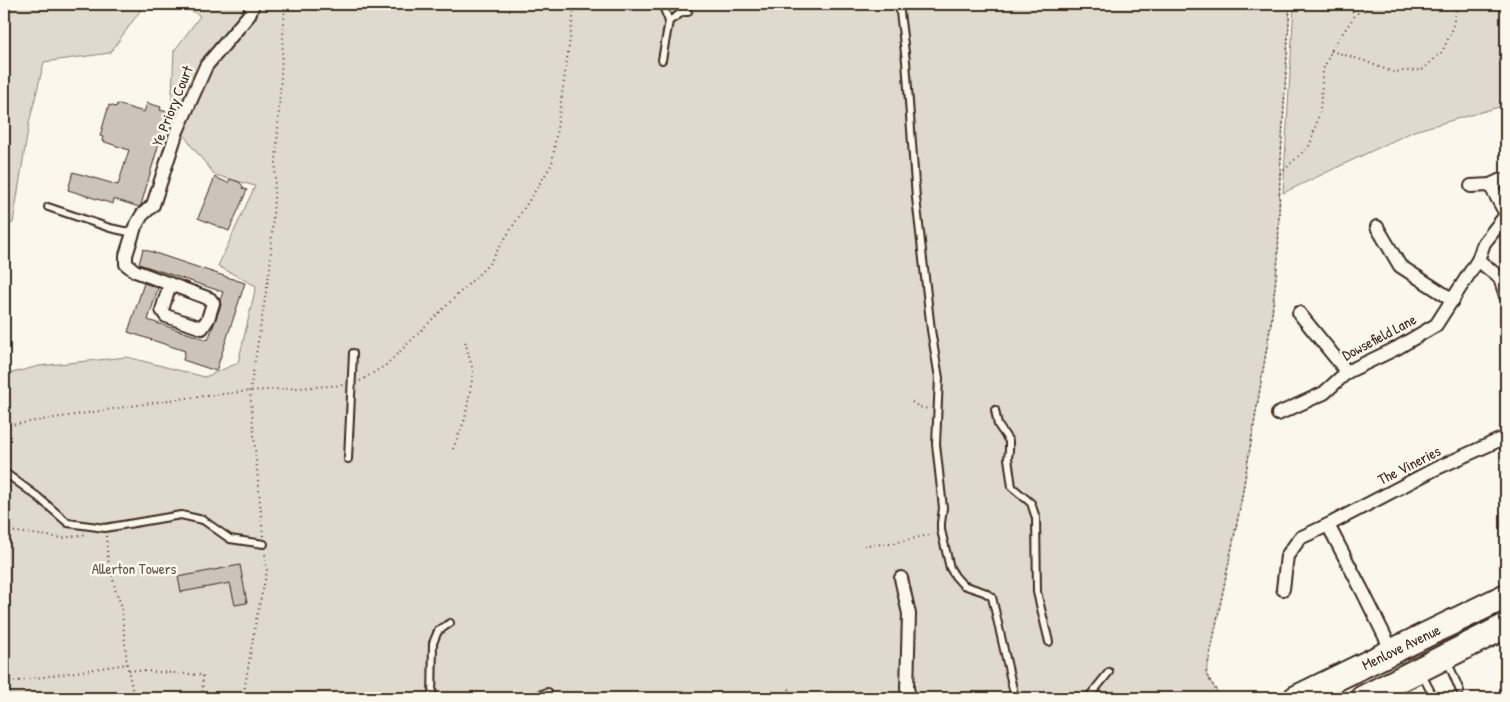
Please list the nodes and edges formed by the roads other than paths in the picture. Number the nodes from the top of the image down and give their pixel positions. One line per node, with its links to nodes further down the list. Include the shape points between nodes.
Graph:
1 (253, 4): 11 (street, Ye Priory Court, via 249,15 206,66 177,130 153,205 142,214)
2 (662, 4): 5 (lane)
3 (900, 4): 42 (lane, via 918,217 938,365 936,444 943,497 942,533 955,576 963,585 992,597)
4 (688, 12): 5 (lane)
5 (669, 21): 6 (lane)
6 (662, 60)
7 (1472, 186): 9 (street, via 1496,182)
8 (48, 207): 11 (lane)
9 (1506, 215): 12 (street, Dowsefield Lane, via 1484,243)
10 (1377, 227): 15 (street, via 1400,266)
11 (133, 233): 13 (street, via 126,264 135,271)
12 (1478, 260): 14 (street, via 1500,278); 15 (street, Dowsefield Lane)
13 (170, 284)
14 (1506, 299)
15 (1452, 300): 18 (street, Dowsefield Lane, via 1436,325)
16 (1299, 313): 18 (street)
17 (353, 353): 22 (lane)
18 (1347, 372): 20 (street, Dowsefield Lane, via 1324,392)
19 (995, 410): 31 (lane, via 998,425 1009,441 1012,487 1032,503 1036,518 1037,592)
20 (1278, 414)
21 (1506, 437): 24 (street, The Vineries)
22 (348, 459)
23 (4, 472): 25 (lane, via 68,524 105,528 181,515 203,520 230,539)
24 (1328, 525): 27 (street, The Vineries, via 1300,538 1287,556); 32 (street)
25 (264, 544)
26 (901, 578): 41 (street, via 908,614 907,689)
27 (1283, 589)
28 (1506, 596): 32 (highway, Menlove Avenue)
29 (450, 623): 39 (lane, via 438,631 433,642)
30 (1494, 635): 33 (highway, Menlove Avenue)
31 (1049, 642)
32 (1392, 651): 44 (highway, Menlove Avenue)
33 (1446, 657): 34 (highway, Menlove Avenue); 36 (lane)
34 (1420, 670): 38 (lane); 45 (highway, Menlove Avenue)
35 (1109, 672): 43 (lane)
36 (1460, 691)
37 (548, 692): 40 (lane)
38 (1430, 692)
39 (432, 698)
40 (529, 698)
41 (910, 698)
42 (1015, 698)
43 (1088, 698)
44 (1296, 698)
45 (1363, 698)

